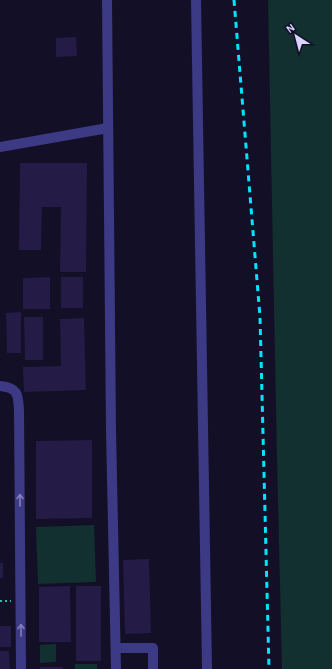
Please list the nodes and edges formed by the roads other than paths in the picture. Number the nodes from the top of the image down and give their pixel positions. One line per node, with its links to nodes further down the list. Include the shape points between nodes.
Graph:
1 (106, 0): 3 (street)
2 (196, 0): 10 (street)
3 (108, 128): 4 (street); 6 (street)
4 (0, 147)
5 (0, 386): 7 (street, one-way to 5, via 19,411 16,392)
6 (116, 648): 8 (street); 9 (street, via 153,648)
7 (21, 669)
8 (116, 669)
9 (153, 669)
10 (207, 669)

